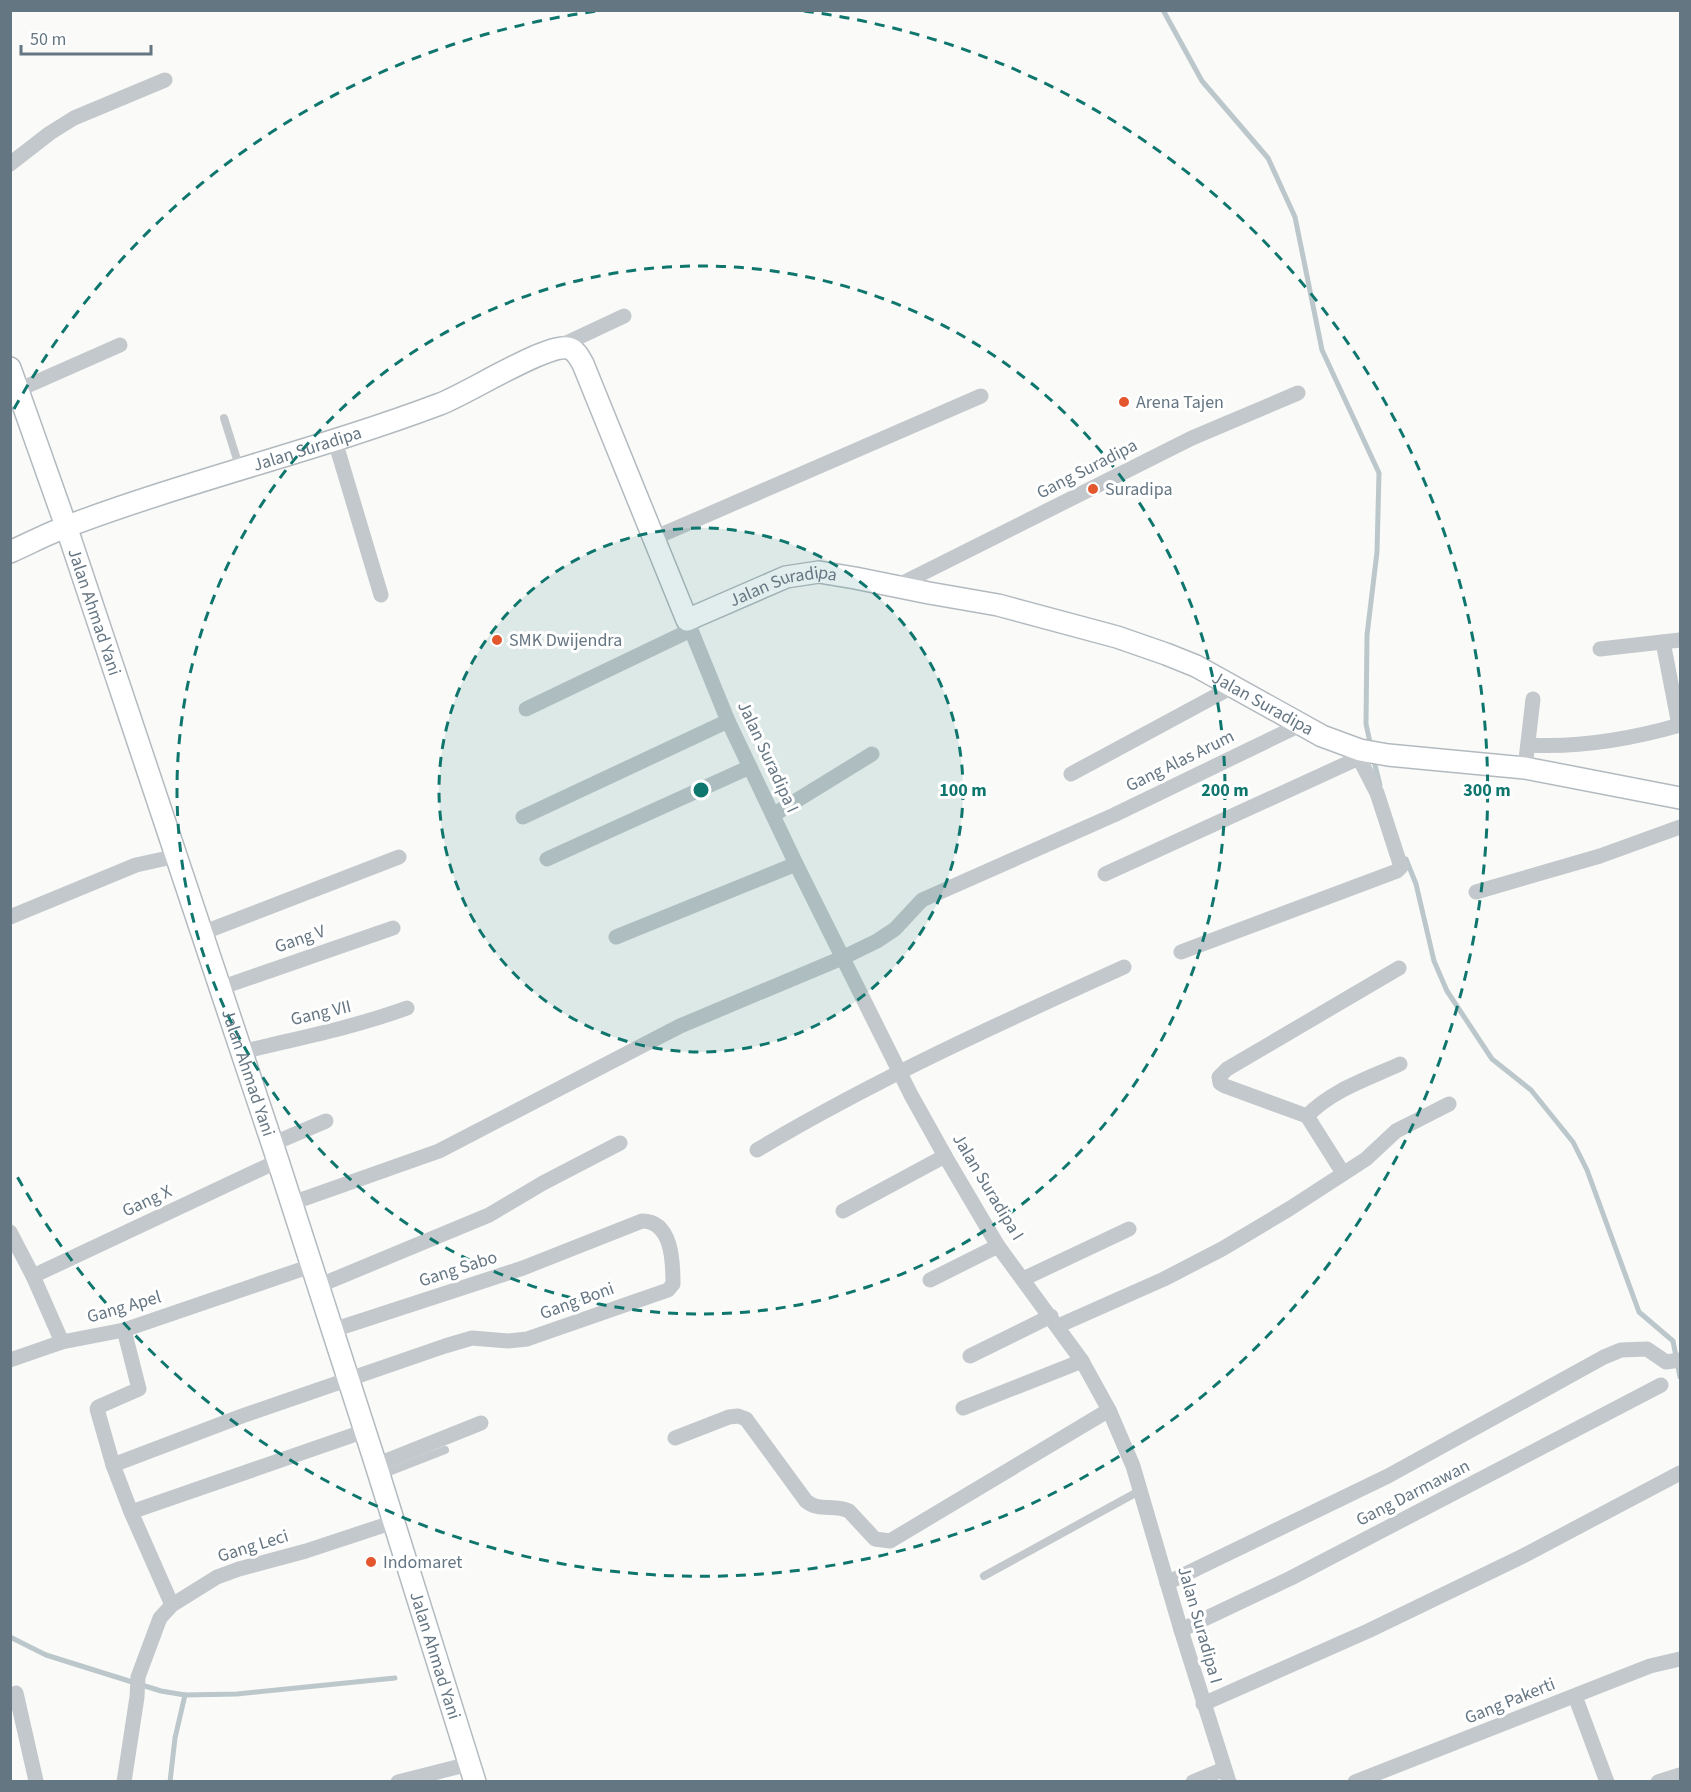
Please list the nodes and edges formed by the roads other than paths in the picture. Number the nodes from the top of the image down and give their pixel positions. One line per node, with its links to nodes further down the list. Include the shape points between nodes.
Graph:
1 (165, 80): 2 (street, via 74,118)
2 (10, 164)
3 (624, 316): 5 (street)
4 (120, 345): 7 (street)
5 (555, 349): 11 (street, Jalan Suradipa, via 450,400); 14 (street, via 571,349 579,357)
6 (10, 368): 7 (street, Jalan Ahmad Yani)
7 (18, 390): 13 (street, Jalan Ahmad Yani)
8 (1298, 393): 16 (street, Gang Suradipa, via 1192,438)
9 (981, 396): 14 (street)
10 (224, 418): 12 (lane)
11 (335, 441): 12 (street, Jalan Suradipa); 17 (street)
12 (240, 469): 13 (street, Jalan Suradipa)
13 (66, 526): 15 (street, Jalan Suradipa); 38 (street, Jalan Ahmad Yani)
14 (654, 538): 18 (street)
15 (10, 552)
16 (897, 586): 18 (street, Jalan Suradipa, via 819,572 800,573 714,609); 22 (street, Jalan Suradipa, via 998,604 1117,637 1186,662)
17 (381, 595)
18 (689, 625): 24 (street); 25 (street, Jalan Suradipa I)
19 (1680, 640): 20 (street)
20 (1663, 642): 21 (street); 27 (street)
21 (1600, 648)
22 (1234, 686): 26 (street, Jalan Suradipa); 33 (street)
23 (1533, 699): 28 (street)
24 (526, 709)
25 (728, 721): 31 (street, Jalan Suradipa I); 36 (street)
26 (1300, 725): 29 (street, Jalan Suradipa); 49 (street, Gang Alas Arum, via 922,900 895,929)
27 (1680, 725): 28 (street, via 1613,741)
28 (1528, 746): 32 (street)
29 (1357, 753): 32 (street, Jalan Suradipa); 42 (street); 48 (street, via 1377,793 1401,867)
30 (872, 754): 35 (street)
31 (750, 767): 35 (street, Jalan Suradipa I); 40 (street)
32 (1525, 768): 34 (street, Jalan Suradipa)
33 (1071, 774)
34 (1680, 798)
35 (773, 815): 41 (street, Jalan Suradipa I)
36 (523, 817)
37 (1680, 827): 43 (street, via 1600,856)
38 (177, 856): 44 (street, via 136,865); 46 (street, Jalan Ahmad Yani)
39 (399, 857): 46 (street)
40 (547, 859)
41 (796, 864): 47 (street); 49 (street, Jalan Suradipa I)
42 (1105, 874)
43 (1476, 892)
44 (10, 917)
45 (393, 928): 52 (street, Gang V)
46 (202, 933): 52 (street, Jalan Ahmad Yani)
47 (616, 937)
48 (1181, 952)
49 (842, 958): 56 (street, Jalan Suradipa I); 65 (street, Gang Alas Arum, via 680,1026 439,1151)
50 (1124, 966): 56 (street)
51 (1399, 968): 58 (street, via 1219,1075 1225,1086)
52 (220, 988): 54 (street, Jalan Ahmad Yani)
53 (407, 1008): 54 (street, Gang VII, via 346,1029)
54 (242, 1052): 62 (street, Jalan Ahmad Yani)
55 (1400, 1064): 58 (street, via 1335,1093)
56 (900, 1073): 61 (street); 63 (street, Jalan Suradipa I)
57 (1449, 1104): 64 (street, via 1396,1131 1366,1159)
58 (1307, 1116): 64 (street)
59 (326, 1121): 62 (street, Gang X)
60 (620, 1143): 72 (street, Gang Apel, via 489,1215)
61 (757, 1150)
62 (275, 1152): 65 (street, Jalan Ahmad Yani); 71 (street, Gang X)
63 (945, 1156): 66 (street); 70 (street, Jalan Suradipa I)
64 (1343, 1173): 75 (street, via 1222,1249 1164,1279)
65 (292, 1203): 72 (street, Jalan Ahmad Yani)
66 (843, 1211)
67 (1129, 1229): 74 (street)
68 (10, 1232): 71 (street)
69 (594, 1239): 77 (street, Gang Sabo, via 523,1268); 83 (street, Gang Boni, via 642,1221 653,1222 667,1237 673,1284 668,1290 527,1339 472,1338)
70 (998, 1246): 73 (street); 74 (street, Jalan Suradipa I)
71 (33, 1276): 78 (street)
72 (315, 1276): 76 (street, Gang Apel); 77 (street, Jalan Ahmad Yani)
73 (930, 1280)
74 (1023, 1280): 75 (street, Jalan Suradipa I)
75 (1054, 1321): 79 (street); 82 (street, Jalan Suradipa I)
76 (124, 1330): 78 (street, Gang Apel); 91 (street, via 139,1389 97,1409)
77 (333, 1330): 83 (street, Jalan Ahmad Yani)
78 (62, 1342): 80 (street, Gang Apel)
79 (970, 1356)
80 (10, 1360)
81 (1680, 1360): 98 (street, via 1666,1362 1647,1349 1621,1350 1604,1357 1388,1476)
82 (1082, 1361): 85 (street); 86 (street, Jalan Suradipa I)
83 (357, 1377): 88 (street, Jalan Ahmad Yani); 91 (street)
84 (1661, 1385): 100 (street, Gang Darmawan)
85 (963, 1408)
86 (1109, 1410): 89 (street, via 890,1541 875,1539 849,1510 813,1507 746,1419 729,1417); 94 (street, Jalan Suradipa I)
87 (481, 1423): 92 (street)
88 (365, 1431): 92 (street, Jalan Ahmad Yani); 95 (street)
89 (675, 1438)
90 (444, 1450): 92 (lane)
91 (113, 1465): 95 (street)
92 (378, 1470): 96 (street, Jalan Ahmad Yani)
93 (1680, 1473): 104 (street, via 1523,1556 1368,1631)
94 (1141, 1490): 97 (lane); 98 (street, Jalan Suradipa I)
95 (131, 1512): 99 (street)
96 (394, 1522): 99 (street, Gang Leci, via 217,1577); 105 (street, Jalan Ahmad Yani)
97 (984, 1576)
98 (1167, 1583): 100 (street, Jalan Suradipa I)
99 (171, 1605): 110 (street, Gang Leci, via 160,1618 138,1677)
100 (1181, 1630): 104 (street, Jalan Suradipa I)
101 (1680, 1659): 103 (street, Gang Pakerti, via 1650,1666)
102 (16, 1693): 108 (street)
103 (1575, 1696): 113 (street, Gang Pakerti); 114 (street)
104 (1203, 1704): 106 (street, Jalan Suradipa I)
105 (472, 1773): 111 (street)
106 (1226, 1775): 112 (street)
107 (1680, 1775): 115 (street)
108 (35, 1781): 109 (street)
109 (49, 1782)
110 (124, 1782)
111 (398, 1782)
112 (1193, 1782)
113 (1355, 1782)
114 (1607, 1782)
115 (1658, 1782)

